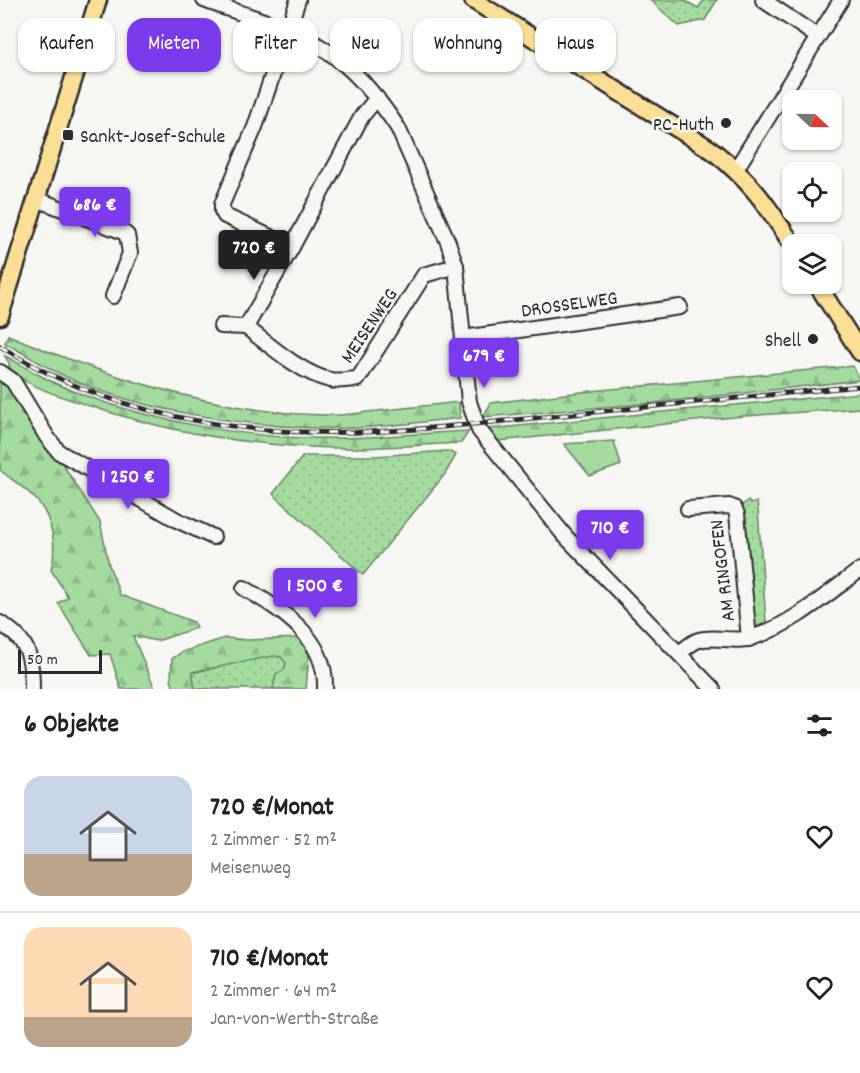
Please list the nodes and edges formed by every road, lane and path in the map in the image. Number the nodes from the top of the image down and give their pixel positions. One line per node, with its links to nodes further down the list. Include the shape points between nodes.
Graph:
1 (98, 0): 14 (main road)
2 (204, 0): 7 (street)
3 (298, 0): 8 (street)
4 (473, 0): 13 (main road, via 687,133)
5 (763, 0): 9 (street)
6 (841, 0): 9 (street)
7 (252, 18)
8 (292, 18)
9 (818, 37): 13 (street)
10 (318, 46): 12 (street, via 343,62)
11 (273, 72): 16 (street, via 222,211 225,216)
12 (376, 98): 16 (street, via 362,116); 17 (street, via 398,128)
13 (736, 169): 15 (main road, via 760,195)
14 (36, 200): 19 (street, via 127,235 130,253); 21 (main road)
15 (785, 234)
16 (292, 247): 23 (street)
17 (456, 266): 23 (street, MEISENWEG, via 424,275 358,379 330,380 313,373 290,361); 24 (street)
18 (823, 294): 25 (main road)
19 (113, 296)
20 (680, 307): 24 (street, DROSSELWEG)
21 (0, 316)
22 (221, 326): 23 (street)
23 (246, 327)
24 (463, 338): 33 (street, via 469,402 479,430 565,536)
25 (860, 352)
26 (0, 372): 28 (street, via 13,381 58,452)
27 (688, 509): 32 (street, AM RINGOFEN, via 729,506 737,513)
28 (213, 537)
29 (860, 570): 32 (street, via 791,619)
30 (244, 588): 35 (street, via 305,631 326,673)
31 (0, 623): 34 (street, via 25,644)
32 (749, 639): 33 (street, via 710,638 696,641)
33 (679, 653): 36 (street)
34 (32, 689)
35 (325, 689)
36 (713, 689)

